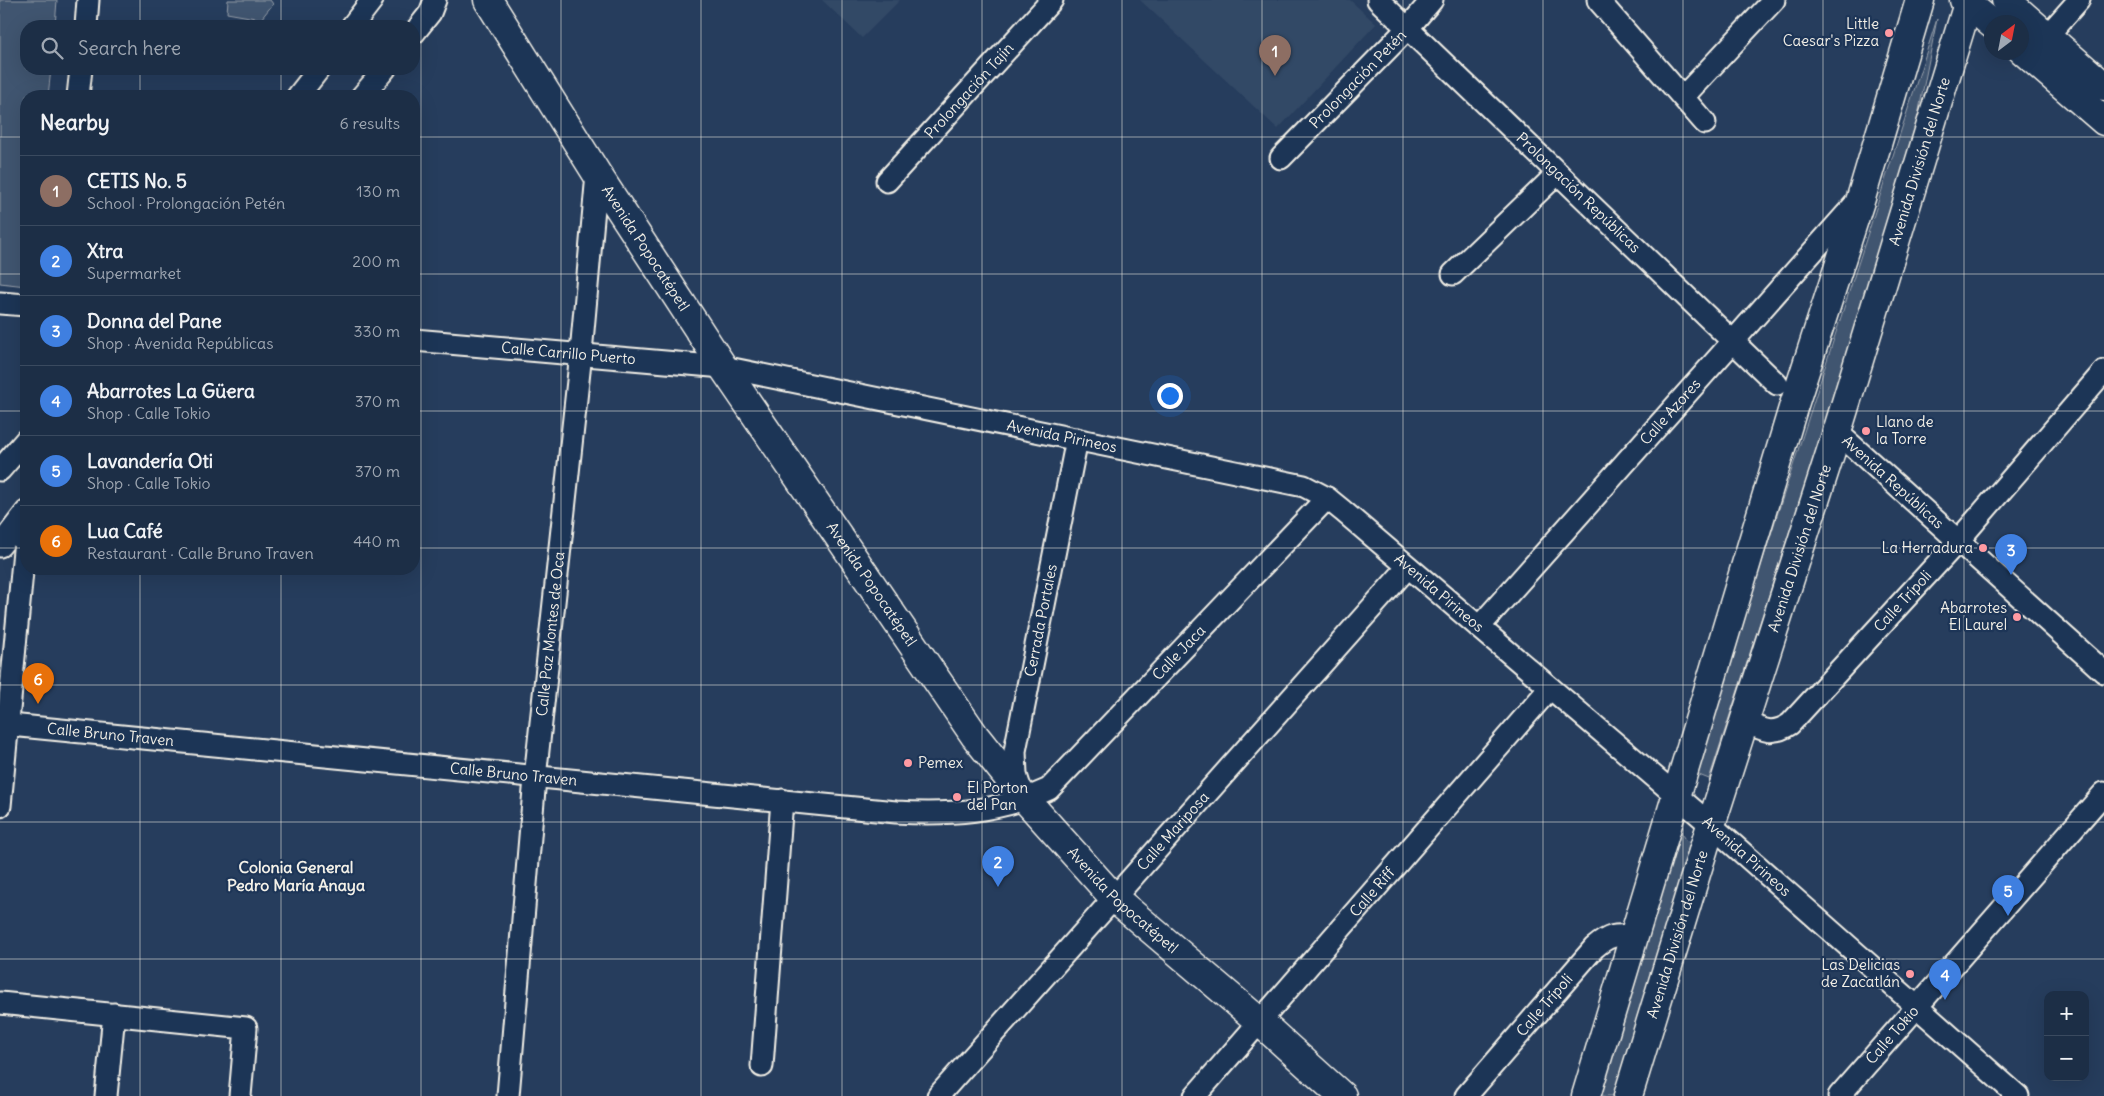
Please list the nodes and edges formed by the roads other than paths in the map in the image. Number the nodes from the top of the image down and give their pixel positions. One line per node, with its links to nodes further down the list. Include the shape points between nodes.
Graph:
1 (88, 0): 15 (street)
2 (372, 0): 16 (street)
3 (435, 0): 17 (street)
4 (488, 0): 32 (main road, Avenida Popocatépetl)
5 (1052, 0): 34 (street, Prolongación Tajín)
6 (1378, 0): 18 (street, Prolongación Repúblicas)
7 (1432, 0): 18 (street, Prolongación Petén)
8 (1598, 0): 28 (street)
9 (1774, 0): 28 (street)
10 (1920, 0): 35 (main road)
11 (2006, 0): 19 (main road)
12 (2079, 0): 19 (street)
13 (1967, 1): 14 (main road); 45 (main road, Avenida División del Norte)
14 (1984, 17)
15 (86, 20)
16 (357, 20)
17 (420, 26)
18 (1408, 28): 31 (street, Prolongación Petén); 33 (street, Prolongación Repúblicas)
19 (2047, 36): 24 (main road)
20 (2029, 56): 29 (main road)
21 (80, 75): 25 (street)
22 (314, 75): 26 (street)
23 (380, 75): 27 (street)
24 (2104, 86)
25 (79, 90)
26 (303, 90)
27 (367, 90)
28 (1683, 97): 30 (street)
29 (2104, 122)
30 (1705, 123)
31 (1281, 158)
32 (597, 174): 41 (street, Calle Paz Montes de Oca); 42 (main road, Avenida Popocatépetl)
33 (1558, 174): 36 (street); 40 (street, Prolongación Repúblicas)
34 (887, 181)
35 (1861, 198): 40 (street, Calle Azores); 62 (main road, via 1795,401)
36 (1453, 274)
37 (0, 303): 38 (street)
38 (20, 305)
39 (420, 341): 41 (street, Calle Carrillo Puerto)
40 (1731, 342): 44 (street, Prolongación Repúblicas); 55 (street, Calle Azores)
41 (581, 354): 42 (street, Calle Carrillo Puerto); 60 (street, Calle Paz Montes de Oca)
42 (723, 367): 46 (street, Avenida Pirineos); 64 (main road, Avenida Popocatépetl, via 975,736)
43 (2104, 371): 51 (street, Calle Trípoli)
44 (1777, 384)
45 (1837, 432): 51 (street, Avenida Repúblicas); 58 (main road, Avenida División del Norte)
46 (1077, 439): 49 (street, Avenida Pirineos, via 1304,486); 64 (street, Cerrada Portales, via 1015,751 1016,775)
47 (20, 447): 48 (street)
48 (0, 470)
49 (1327, 498): 53 (street, Avenida Pirineos); 64 (street, Calle Jaca, via 1049,789)
50 (20, 520): 52 (street)
51 (1958, 541): 56 (street, Avenida Repúblicas); 58 (street, Calle Trípoli, via 1790,724 1780,731 1771,732)
52 (0, 546)
53 (1408, 567): 55 (street, Avenida Pirineos); 67 (street, Calle Mariposa)
54 (21, 575): 59 (street)
55 (1479, 627): 57 (street, Avenida Pirineos)
56 (2104, 672)
57 (1550, 688): 62 (street, Avenida Pirineos); 72 (street, Calle Riff)
58 (1744, 721): 66 (main road, Avenida División del Norte)
59 (4, 725): 60 (street, Calle Bruno Traven); 65 (street)
60 (535, 778): 63 (street, Calle Bruno Traven); 76 (street, Calle Paz Montes de Oca)
61 (2104, 793): 70 (street, Calle Tokio)
62 (1678, 797): 66 (street, Avenida Pirineos); 68 (main road)
63 (782, 800): 64 (street, Calle Bruno Traven, via 918,813 962,812); 73 (street)
64 (1026, 800): 67 (main road, Avenida Popocatépetl)
65 (0, 806)
66 (1711, 825): 70 (street, Avenida Pirineos); 82 (main road, Avenida División del Norte)
67 (1114, 898): 72 (main road, Avenida Popocatépetl); 77 (street, Calle Mariposa)
68 (1635, 936): 80 (street, Calle Trípoli, via 1606,938 1594,948); 81 (main road)
69 (0, 1003): 71 (street)
70 (1916, 1006): 83 (street, Calle Tokio); 84 (street, Avenida Pirineos)
71 (114, 1014): 74 (street); 75 (street, via 246,1028)
72 (1260, 1022): 78 (street, Calle Riff); 79 (main road, Avenida Popocatépetl)
73 (762, 1066)
74 (106, 1096)
75 (240, 1096)
76 (508, 1096)
77 (938, 1096)
78 (1195, 1096)
79 (1342, 1096)
80 (1466, 1096)
81 (1586, 1096)
82 (1628, 1096)
83 (1839, 1096)
84 (2018, 1096)

